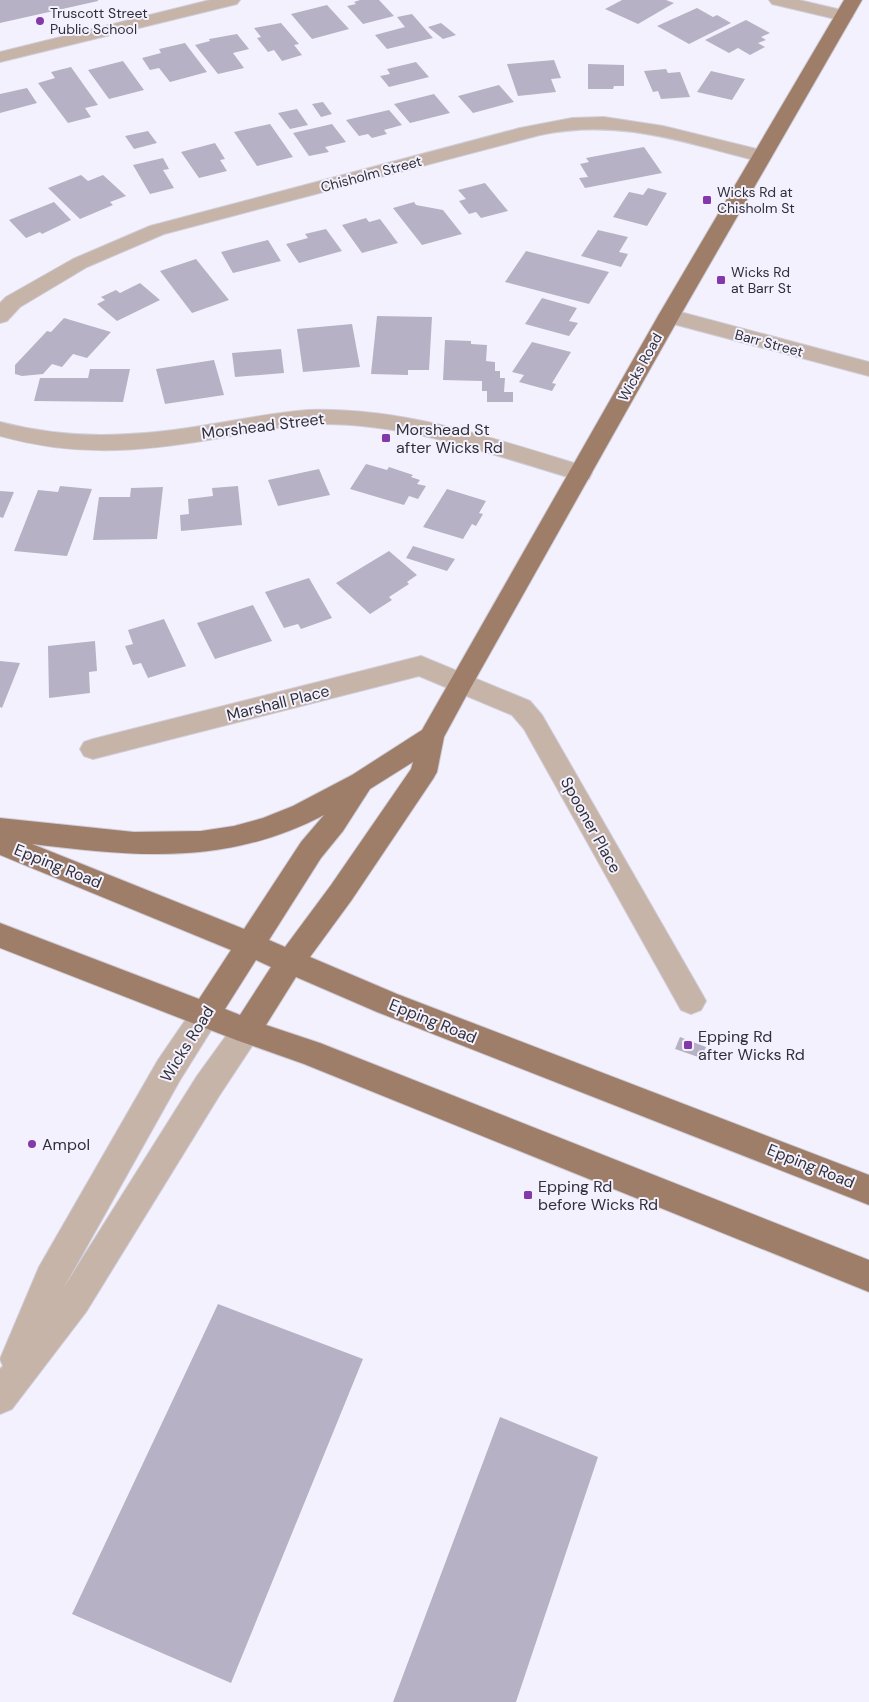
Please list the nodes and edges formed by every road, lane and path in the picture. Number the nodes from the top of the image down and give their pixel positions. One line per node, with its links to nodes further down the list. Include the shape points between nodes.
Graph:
1 (231, 0): 3 (street)
2 (778, 0): 4 (street)
3 (209, 2): 5 (street)
4 (849, 8): 6 (main road, Wicks Road)
5 (0, 56)
6 (762, 156): 7 (street, Chisholm Street, via 621,124 560,125 157,230 80,263 14,302); 8 (main road, Wicks Road)
7 (0, 316)
8 (669, 316): 9 (street, Barr Street); 11 (main road, Wicks Road)
9 (869, 368)
10 (0, 429): 11 (street, Morshead Street, via 55,442 128,444 274,421 318,416 356,417 426,428)
11 (581, 473): 12 (main road, Wicks Road)
12 (460, 684): 13 (main road, Wicks Road); 14 (street, Marshall Place, via 421,666); 21 (street, Spooner Place, via 521,708 533,722)
13 (431, 736): 15 (main road, Wicks Road); 20 (main road, Wicks Road, via 424,772)
14 (93, 750)
15 (362, 782): 16 (main road, via 283,823 200,843 96,839); 19 (main road, Wicks Road, via 311,850)
16 (0, 829)
17 (0, 843): 19 (main road, Epping Road)
18 (0, 935): 22 (main road)
19 (252, 945): 20 (main road, Epping Road); 22 (main road, Wicks Road)
20 (290, 962): 23 (main road, Wicks Road); 24 (main road, Epping Road, via 405,1010)
21 (691, 1001)
22 (205, 1015): 23 (main road); 26 (street, Wicks Road, via 169,1070 51,1278)
23 (246, 1031): 25 (main road, via 308,1052); 26 (street, Wicks Road, via 74,1301)
24 (869, 1190)
25 (869, 1276)
26 (1, 1396)

